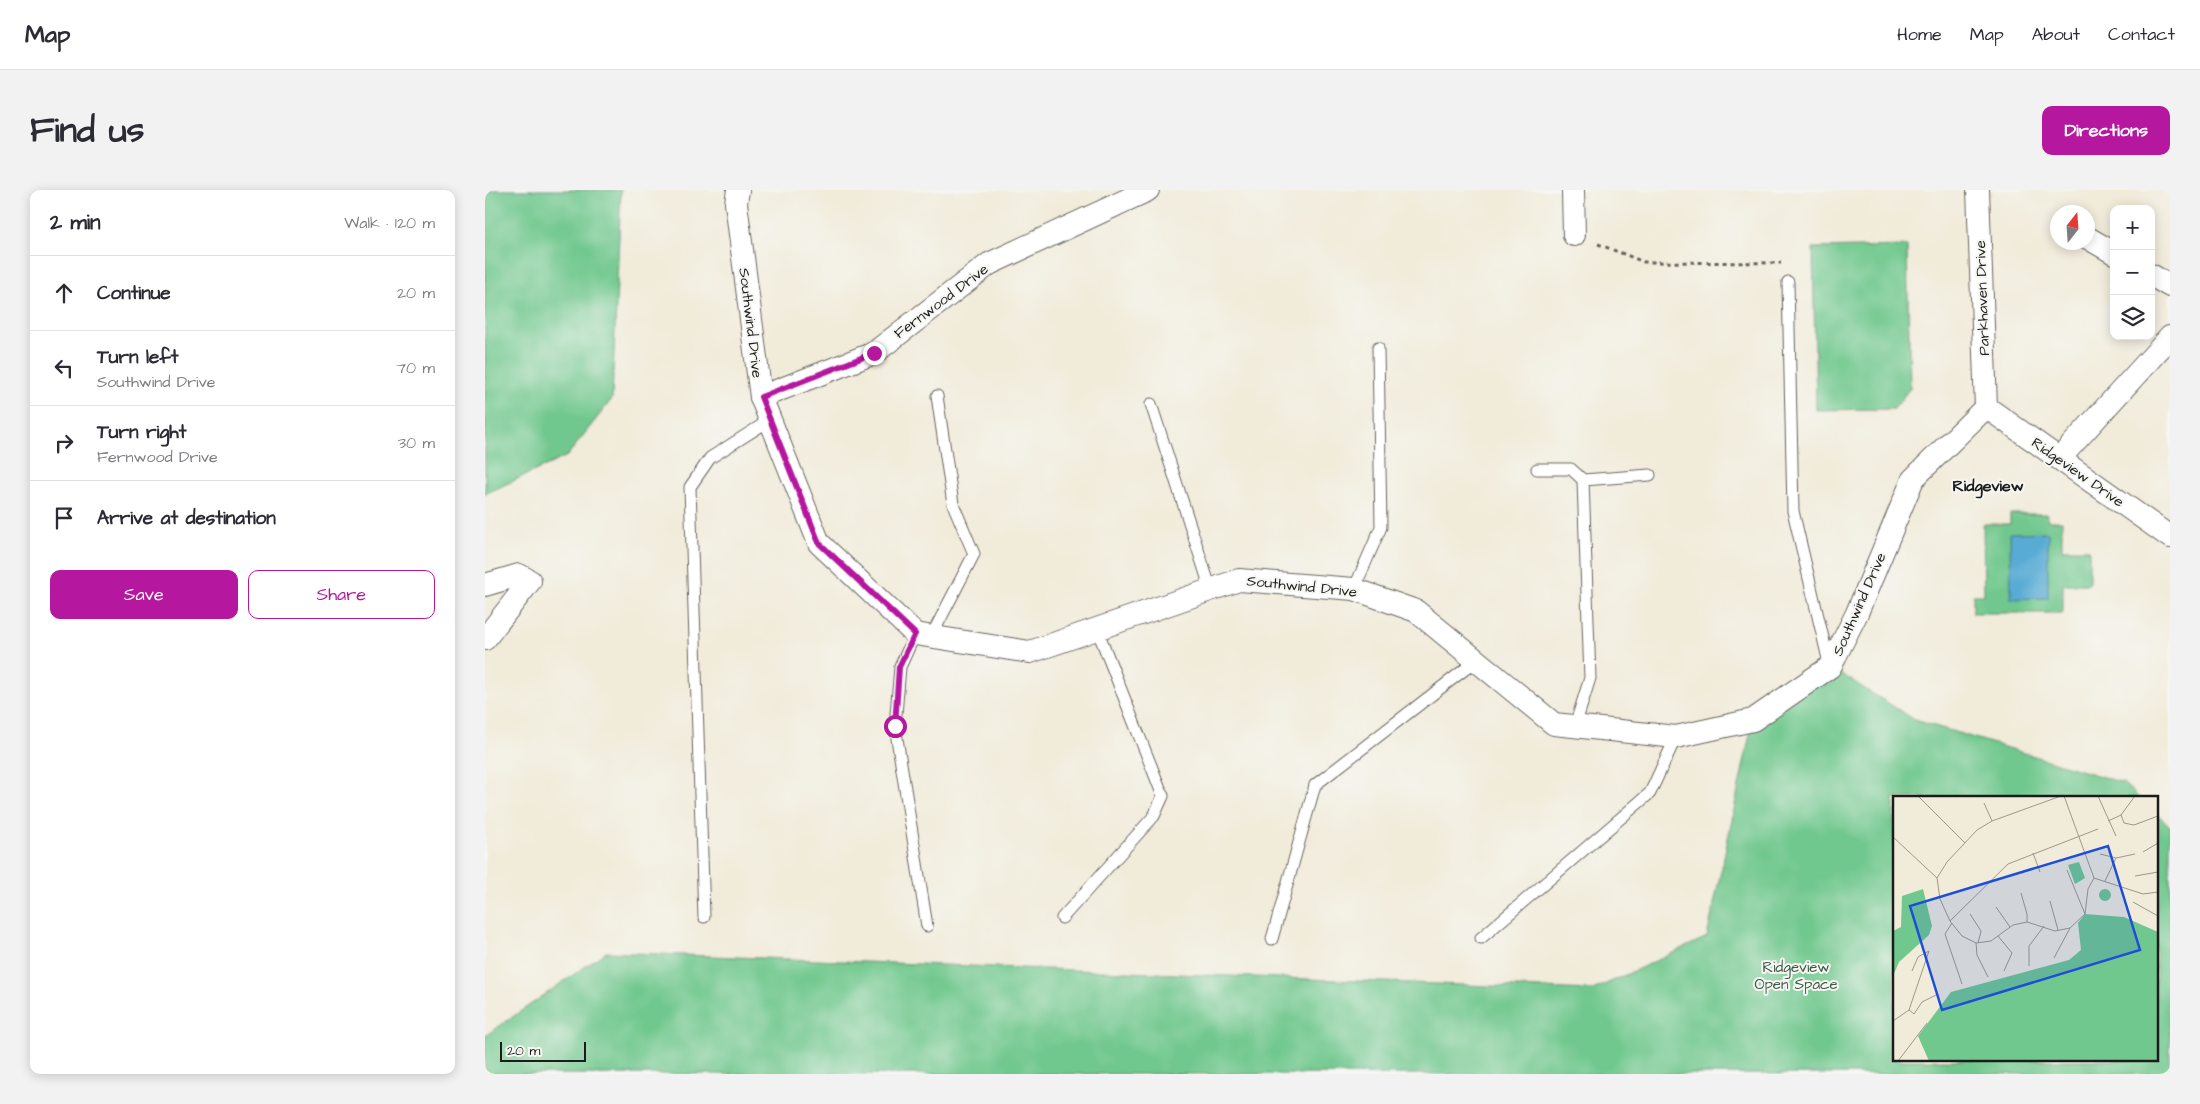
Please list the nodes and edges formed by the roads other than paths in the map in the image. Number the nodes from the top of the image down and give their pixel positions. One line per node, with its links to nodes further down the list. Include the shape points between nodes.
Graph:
1 (738, 190): 14 (street, Southwind Drive, via 736,203)
2 (1148, 190): 14 (street, Fernwood Drive, via 989,264 874,353)
3 (1573, 190): 5 (street)
4 (1978, 190): 16 (street, Parkhaven Drive)
5 (1574, 235)
6 (2095, 242): 7 (street)
7 (2110, 251)
8 (2155, 277): 10 (street)
9 (1788, 282): 30 (lane, via 1793,511)
10 (2170, 286)
11 (2170, 338): 18 (street)
12 (1378, 348): 24 (lane, via 1381,527)
13 (937, 396): 27 (lane, via 953,504 974,554)
14 (761, 397): 17 (street, Southwind Drive)
15 (1151, 404): 25 (lane)
16 (1987, 406): 18 (street, Ridgeview Drive); 30 (street, Southwind Drive, via 1913,478 1857,613)
17 (770, 420): 27 (street, Southwind Drive, via 819,543); 33 (lane, via 709,458 690,487)
18 (2060, 458): 22 (street, Ridgeview Drive)
19 (1537, 468): 21 (lane, via 1571,469)
20 (1650, 475): 21 (lane)
21 (1583, 480): 31 (lane, via 1590,678)
22 (2170, 536)
23 (485, 586): 28 (street, via 519,575 531,581)
24 (1354, 589): 25 (street, Southwind Drive, via 1239,580); 29 (street, Southwind Drive, via 1416,611)
25 (1211, 590): 26 (street, Southwind Drive)
26 (1097, 629): 27 (street, Southwind Drive, via 1030,652); 34 (lane, via 1163,796 1154,816)
27 (923, 636): 35 (lane, via 899,667 895,726)
28 (485, 639)
29 (1477, 660): 31 (street, Southwind Drive, via 1554,724); 37 (lane, via 1315,785)
30 (1830, 667): 32 (street, Southwind Drive, via 1753,720)
31 (1575, 726): 32 (street, Southwind Drive)
32 (1676, 737): 36 (lane, via 1650,793)
33 (704, 917)
34 (1062, 918)
35 (927, 926)
36 (1481, 938)
37 (1272, 939)

